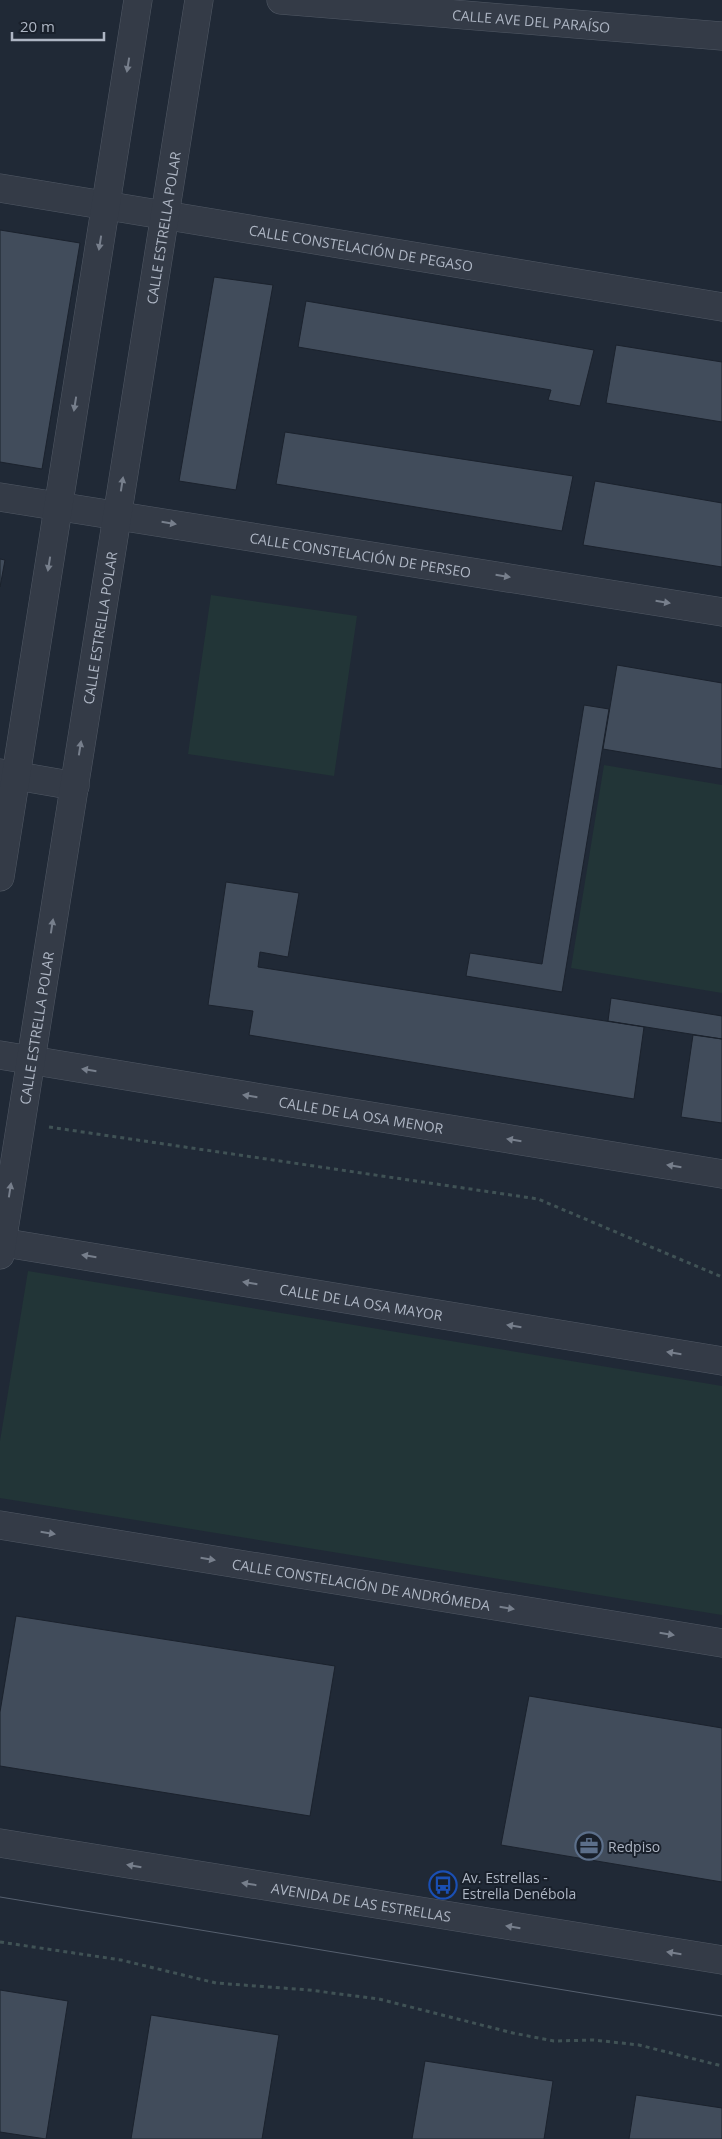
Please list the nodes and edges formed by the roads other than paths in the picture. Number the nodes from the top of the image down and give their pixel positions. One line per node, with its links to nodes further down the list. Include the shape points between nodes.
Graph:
1 (138, 0): 6 (street, one-way to 6)
2 (199, 0): 7 (street, CALLE ESTRELLA POLAR)
3 (281, 0): 4 (street, CALLE AVE DEL PARAÍSO)
4 (722, 36)
5 (0, 188): 6 (street, CALLE CONSTELACIÓN DE PEGASO)
6 (106, 205): 7 (street, CALLE CONSTELACIÓN DE PEGASO); 10 (street, one-way to 10)
7 (165, 215): 8 (street, CALLE CONSTELACIÓN DE PEGASO); 11 (street, CALLE ESTRELLA POLAR, one-way to 7)
8 (722, 307)
9 (0, 497): 10 (street, CALLE CONSTELACIÓN DE PERSEO)
10 (58, 506): 11 (street, CALLE CONSTELACIÓN DE PERSEO); 13 (street, one-way to 13)
11 (117, 515): 12 (street, CALLE CONSTELACIÓN DE PERSEO, one-way to 12); 14 (street, CALLE ESTRELLA POLAR, one-way to 11)
12 (722, 612)
13 (8, 775): 14 (street); 15 (street)
14 (75, 786): 17 (street, CALLE ESTRELLA POLAR, one-way to 14)
15 (0, 877)
16 (0, 1055): 17 (street, CALLE DE LA OSA MENOR)
17 (31, 1060): 18 (street, CALLE DE LA OSA MENOR, one-way to 17); 19 (street, CALLE ESTRELLA POLAR, one-way to 17)
18 (722, 1174)
19 (1, 1246): 20 (street, CALLE DE LA OSA MAYOR, one-way to 19)
20 (722, 1361)
21 (0, 1525): 22 (street, CALLE CONSTELACIÓN DE ANDRÓMEDA, one-way to 22)
22 (722, 1644)
23 (0, 1843): 24 (street, AVENIDA DE LAS ESTRELLAS, one-way to 23)
24 (722, 1960)

